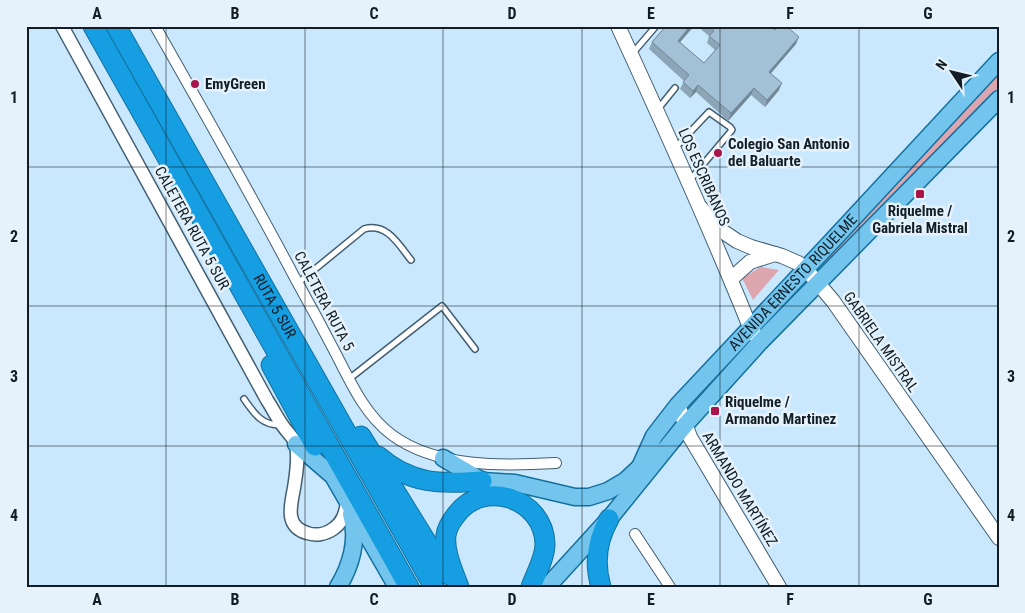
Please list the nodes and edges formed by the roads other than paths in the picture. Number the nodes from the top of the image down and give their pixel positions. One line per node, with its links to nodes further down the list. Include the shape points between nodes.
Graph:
1 (62, 26): 29 (street, CALETERA RUTA 5 SUR)
2 (93, 26): 13 (highway, RUTA 5 SUR)
3 (116, 26): 26 (highway, RUTA 5 SUR)
4 (155, 26): 20 (street, CALETERA RUTA 5)
5 (618, 26): 7 (main road, LOS ESCRIBANOS)
6 (656, 26): 7 (lane)
7 (631, 54): 11 (main road, LOS ESCRIBANOS)
8 (999, 60): 18 (main road, AVENIDA ERNESTO RIQUELME)
9 (675, 88): 11 (lane)
10 (999, 99): 21 (main road, AVENIDA ERNESTO RIQUELME)
11 (656, 111): 12 (main road, LOS ESCRIBANOS)
12 (675, 148): 14 (main road, LOS ESCRIBANOS); 14 (lane, via 709,112 732,130)
13 (166, 154): 36 (highway, via 203,235); 49 (highway, RUTA 5 SUR)
14 (690, 181): 15 (main road, LOS ESCRIBANOS)
15 (701, 208): 16 (main road, GABRIELA MISTRAL, via 720,229 737,241); 19 (main road, LOS ESCRIBANOS)
16 (775, 254): 18 (main road, GABRIELA MISTRAL); 19 (main road, via 750,262)
17 (411, 260): 20 (lane, via 387,232 368,228)
18 (805, 268): 21 (main road, GABRIELA MISTRAL); 22 (main road, AVENIDA ERNESTO RIQUELME)
19 (730, 279): 22 (main road, LOS ESCRIBANOS)
20 (298, 283): 25 (street, CALETERA RUTA 5)
21 (818, 283): 23 (main road, AVENIDA ERNESTO RIQUELME); 44 (main road, GABRIELA MISTRAL)
22 (750, 327): 23 (main road, LOS ESCRIBANOS); 28 (main road, AVENIDA ERNESTO RIQUELME)
23 (760, 342): 30 (main road, AVENIDA ERNESTO RIQUELME)
24 (474, 349): 25 (lane, via 442,306)
25 (349, 379): 33 (street, CALETERA RUTA 5, via 383,428 412,446)
26 (320, 387): 32 (highway); 46 (highway, RUTA 5 SUR)
27 (244, 399): 29 (lane, via 263,421)
28 (678, 405): 30 (main road, ARMANDO MARTÍNEZ); 35 (main road, AVENIDA ERNESTO RIQUELME, via 654,436)
29 (282, 425): 31 (street, CALETERA RUTA 5 SUR)
30 (685, 425): 41 (main road, AVENIDA ERNESTO RIQUELME); 55 (main road, ARMANDO MARTÍNEZ)
31 (296, 444): 36 (main road); 39 (street, via 296,474 290,511 296,526 311,534 331,531 344,517)
32 (369, 447): 37 (highway, via 393,468 421,480 441,483); 38 (highway)
33 (443, 458): 34 (street, CALETERA RUTA 5, via 496,464); 37 (main road)
34 (556, 463)
35 (640, 467): 37 (main road, via 617,487 582,497 559,495 515,483); 41 (main road, AVENIDA ERNESTO RIQUELME)
36 (333, 476): 39 (main road)
37 (482, 481)
38 (399, 496): 40 (lane); 45 (highway)
39 (347, 500): 47 (main road, via 354,527 354,544); 48 (main road)
40 (417, 513)
41 (609, 519): 52 (main road, AVENIDA ERNESTO RIQUELME); 53 (highway, via 601,534 597,557)
42 (421, 521): 45 (lane)
43 (635, 534): 54 (street)
44 (998, 536)
45 (430, 554): 50 (highway)
46 (434, 581)
47 (338, 587)
48 (397, 587)
49 (410, 587)
50 (458, 587): 51 (highway, via 448,555 446,535 449,526 464,506 480,497 497,495 514,498 528,507 542,528 544,553)
51 (531, 587)
52 (547, 587)
53 (600, 587)
54 (670, 587)
55 (779, 587)

